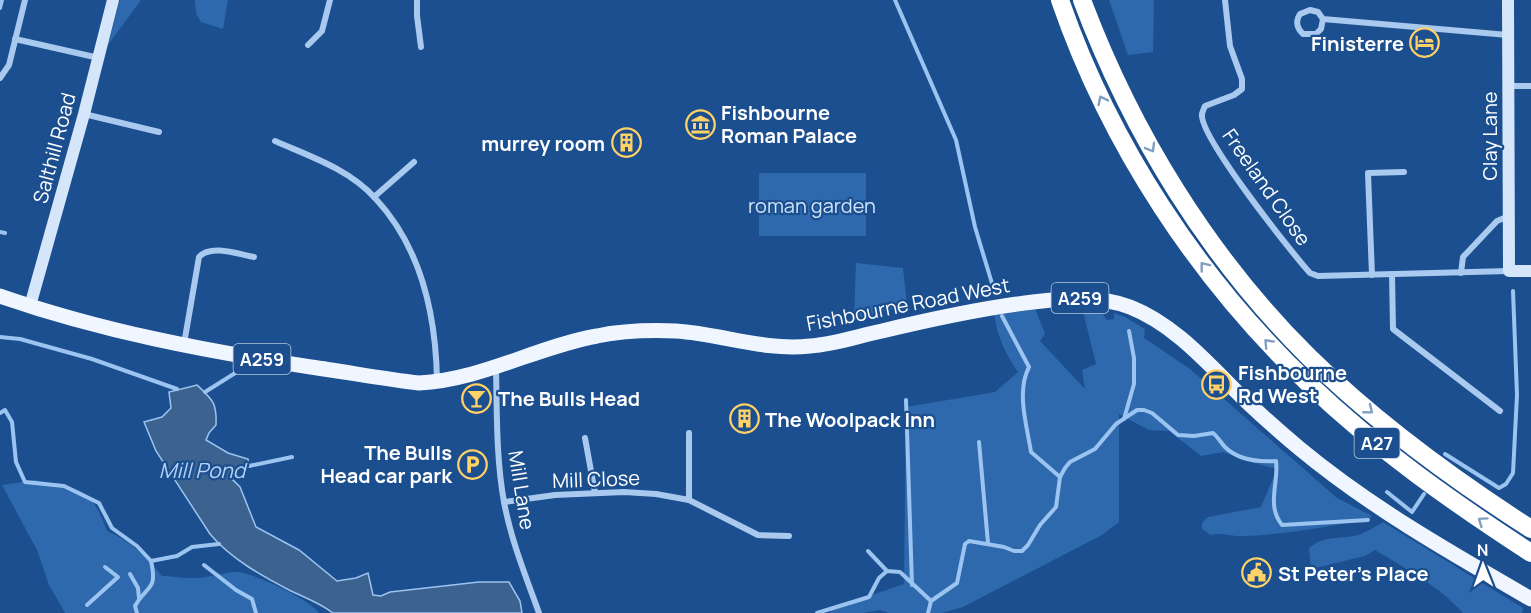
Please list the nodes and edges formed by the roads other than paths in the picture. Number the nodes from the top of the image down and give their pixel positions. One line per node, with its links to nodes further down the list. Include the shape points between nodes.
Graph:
1 (25, 0): 11 (street)
2 (113, 0): 14 (street, Salthill Road)
3 (330, 0): 12 (street, via 322,31)
4 (417, 0): 13 (street)
5 (1060, 0): 44 (highway, A27, one-way to 5, via 1455,502 1369,436 1311,386 1240,312 1153,193 1126,149)
6 (1082, 0): 42 (highway, A27, one-way to 42, via 1117,85 1167,176 1256,300 1352,396 1452,475)
7 (1225, 0): 30 (street, Freeland Close, via 1230,46 1242,89 1205,106 1203,122 1262,214 1310,273)
8 (1508, 0): 10 (street, Clay Lane)
9 (1323, 19): 9 (street, via 1314,10 1306,10 1299,16 1298,27 1303,34 1316,34); 10 (street)
10 (1508, 35): 16 (street, Clay Lane)
11 (15, 39): 14 (street); 15 (street, via 9,65)
12 (308, 45)
13 (421, 47)
14 (99, 58): 18 (street, Salthill Road)
15 (0, 78)
16 (1508, 86): 17 (street); 24 (street, Clay Lane)
17 (1531, 86)
18 (84, 114): 19 (street); 32 (street, Salthill Road)
19 (159, 132)
20 (275, 141): 23 (street, via 326,163)
21 (414, 162): 23 (street)
22 (1404, 172): 30 (street, via 1368,173)
23 (374, 197): 35 (street, via 416,261 434,325)
24 (1509, 216): 26 (street, Clay Lane); 28 (street, via 1497,221 1463,257)
25 (255, 257): 33 (street, via 212,250 199,257)
26 (1509, 271): 27 (street); 28 (street)
27 (1531, 271)
28 (1461, 273): 29 (street)
29 (1392, 274): 30 (street); 36 (street, via 1393,329)
30 (1372, 275)
31 (0, 296): 32 (main road, A259)
32 (30, 306): 33 (main road, Fishbourne Road West / A259)
33 (184, 345): 35 (main road, Fishbourne Road West / A259, via 402,381)
34 (496, 367): 35 (main road, Fishbourne Road West / A259); 41 (street, Mill Lane); 45 (main road, Fishbourne Road West / A259, via 567,342 600,335 676,331 754,345 811,346 1002,306 1062,299 1110,301 1147,315 1174,333 1263,417 1340,480)
35 (437, 382)
36 (1500, 411)
37 (688, 433): 40 (street)
38 (585, 438): 39 (street)
39 (595, 493): 40 (street, Mill Close, via 624,492); 41 (street, Mill Close)
40 (689, 500): 43 (street, Mill Close, via 758,535)
41 (504, 502): 46 (street, Mill Lane)
42 (1531, 529)
43 (789, 536)
44 (1531, 553)
45 (1531, 599)
46 (539, 613)

